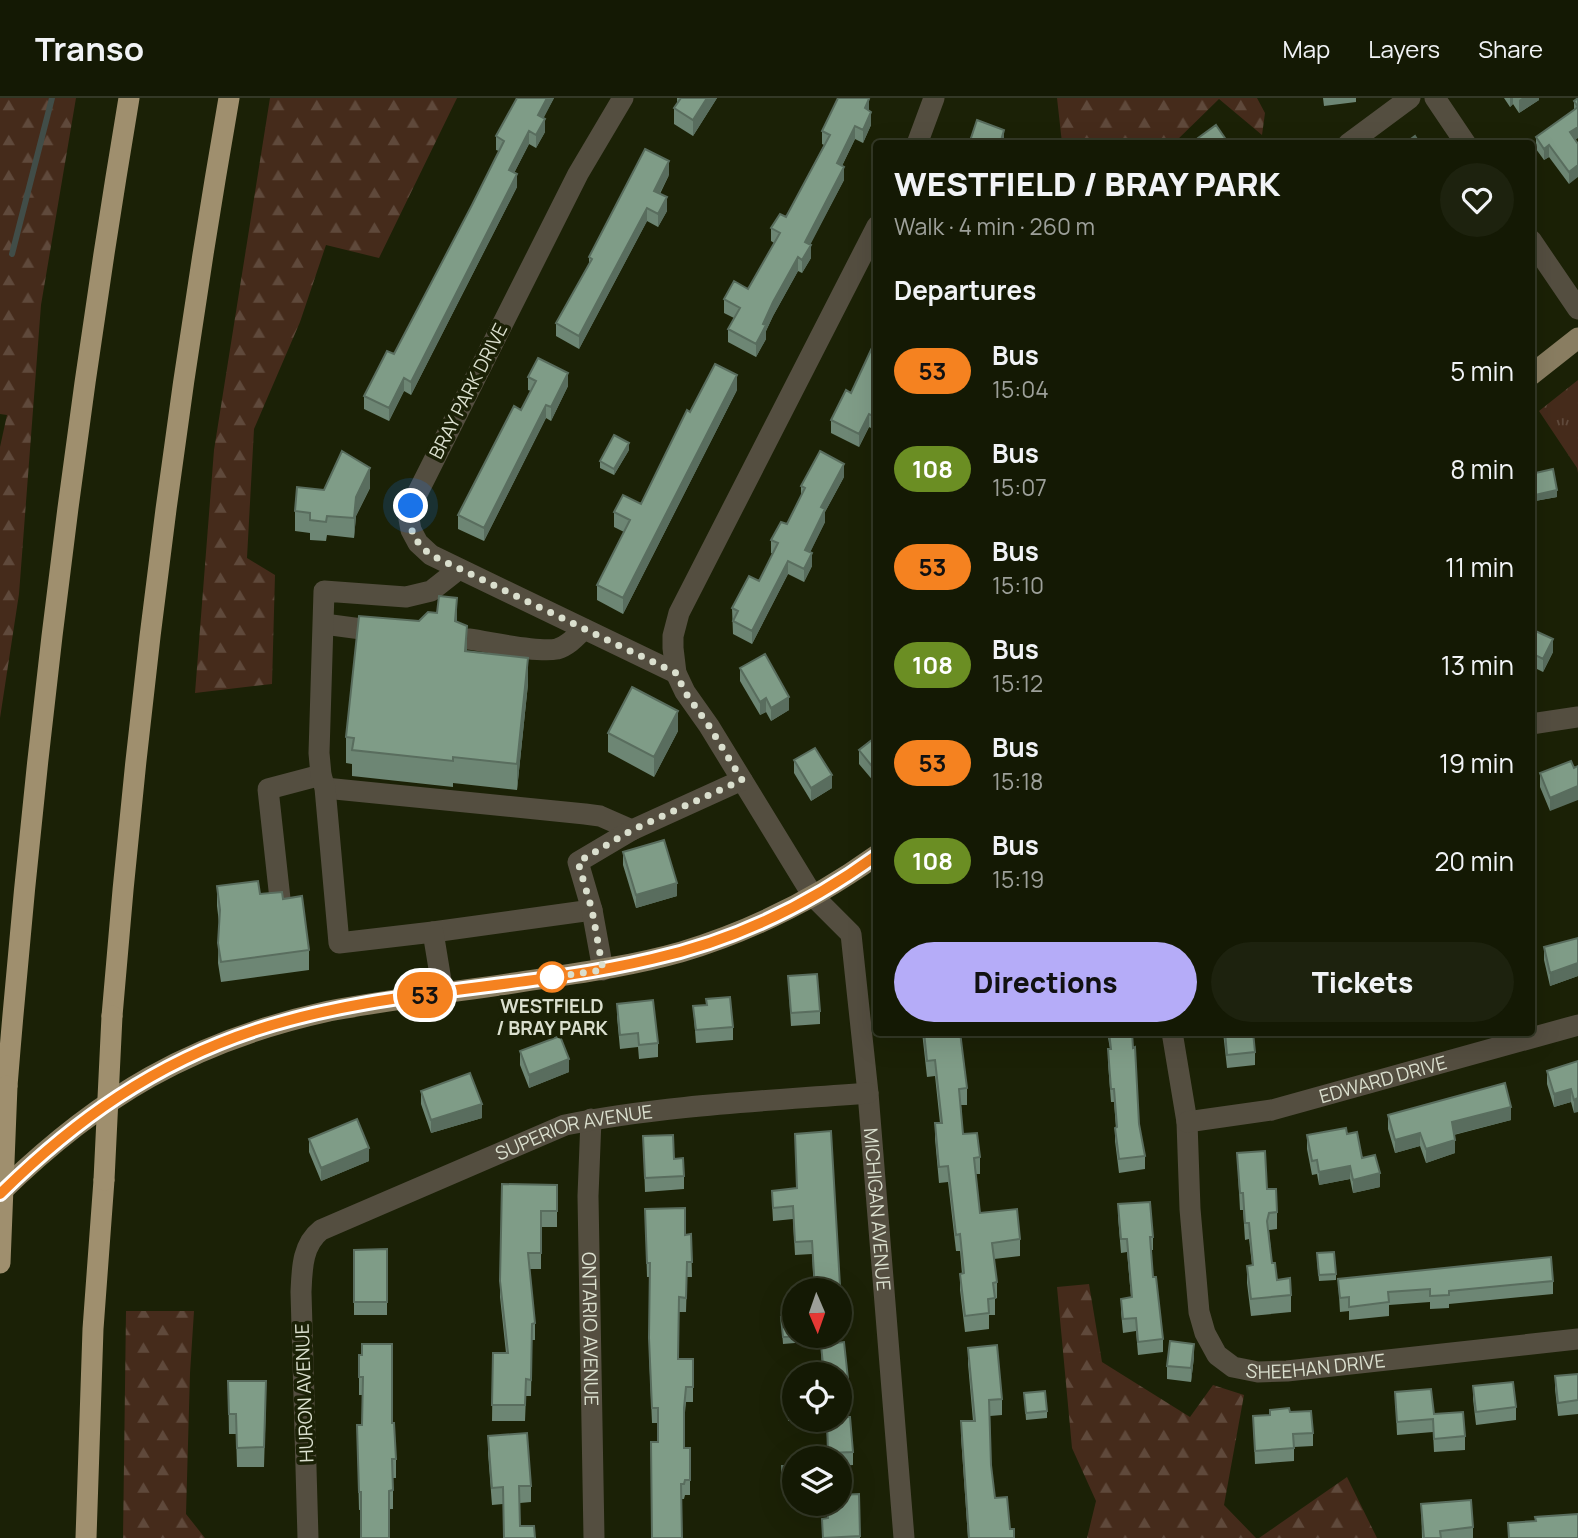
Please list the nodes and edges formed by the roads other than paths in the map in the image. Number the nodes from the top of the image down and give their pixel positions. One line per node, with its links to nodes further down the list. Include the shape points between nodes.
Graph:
1 (130, 98): 40 (highway, bridge, via 105,239 61,553 31,810 7,1086)
2 (229, 98): 42 (highway, bridge, via 162,539 130,815 112,1016)
3 (623, 98): 15 (street, BRAY PARK DRIVE, via 578,174 411,506 410,525 418,543)
4 (934, 98): 7 (street)
5 (1410, 98): 8 (street)
6 (1435, 98): 9 (street)
7 (918, 140)
8 (1353, 140)
9 (1463, 140)
10 (873, 234): 20 (street, via 679,614 673,636)
11 (1535, 246): 12 (street)
12 (1578, 309)
13 (1578, 338): 14 (main road)
14 (1535, 373)
15 (459, 569): 16 (street, via 431,591 406,597 324,591); 17 (street, BRAY PARK DRIVE)
16 (324, 624): 18 (street); 24 (street, via 319,753)
17 (584, 629): 19 (street, via 570,642 546,650); 20 (street, BRAY PARK DRIVE)
18 (403, 634)
19 (469, 639)
20 (676, 673): 23 (street)
21 (1578, 717): 22 (street)
22 (1535, 725)
23 (742, 780): 25 (street); 27 (street)
24 (323, 782): 25 (street, via 600,816); 28 (street, via 268,789); 30 (street, via 340,943)
25 (632, 830): 29 (street, via 578,862)
26 (873, 858): 27 (main road)
27 (813, 896): 31 (main road, via 711,942); 35 (street, MICHIGAN AVENUE, via 851,934)
28 (280, 899)
29 (592, 910): 30 (street); 31 (street)
30 (433, 932): 32 (street)
31 (603, 970): 32 (main road)
32 (443, 993): 38 (main road, via 291,1019 179,1060 81,1121)
33 (1578, 1025): 37 (street, EDWARD DRIVE, via 1272,1111)
34 (1173, 1036): 37 (street, SHEEHAN DRIVE)
35 (868, 1093): 36 (street, SUPERIOR AVENUE); 45 (street, MICHIGAN AVENUE)
36 (591, 1119): 39 (street, SUPERIOR AVENUE, via 565,1125 321,1230); 44 (street, ONTARIO AVENUE, via 588,1196)
37 (1187, 1122): 41 (street, SHEEHAN DRIVE, via 1199,1312 1211,1344 1226,1363 1250,1371 1287,1371)
38 (0, 1194)
39 (307, 1248): 43 (street, HURON AVENUE, via 301,1309)
40 (0, 1263)
41 (1578, 1339)
42 (86, 1538)
43 (308, 1538)
44 (594, 1538)
45 (904, 1538)

